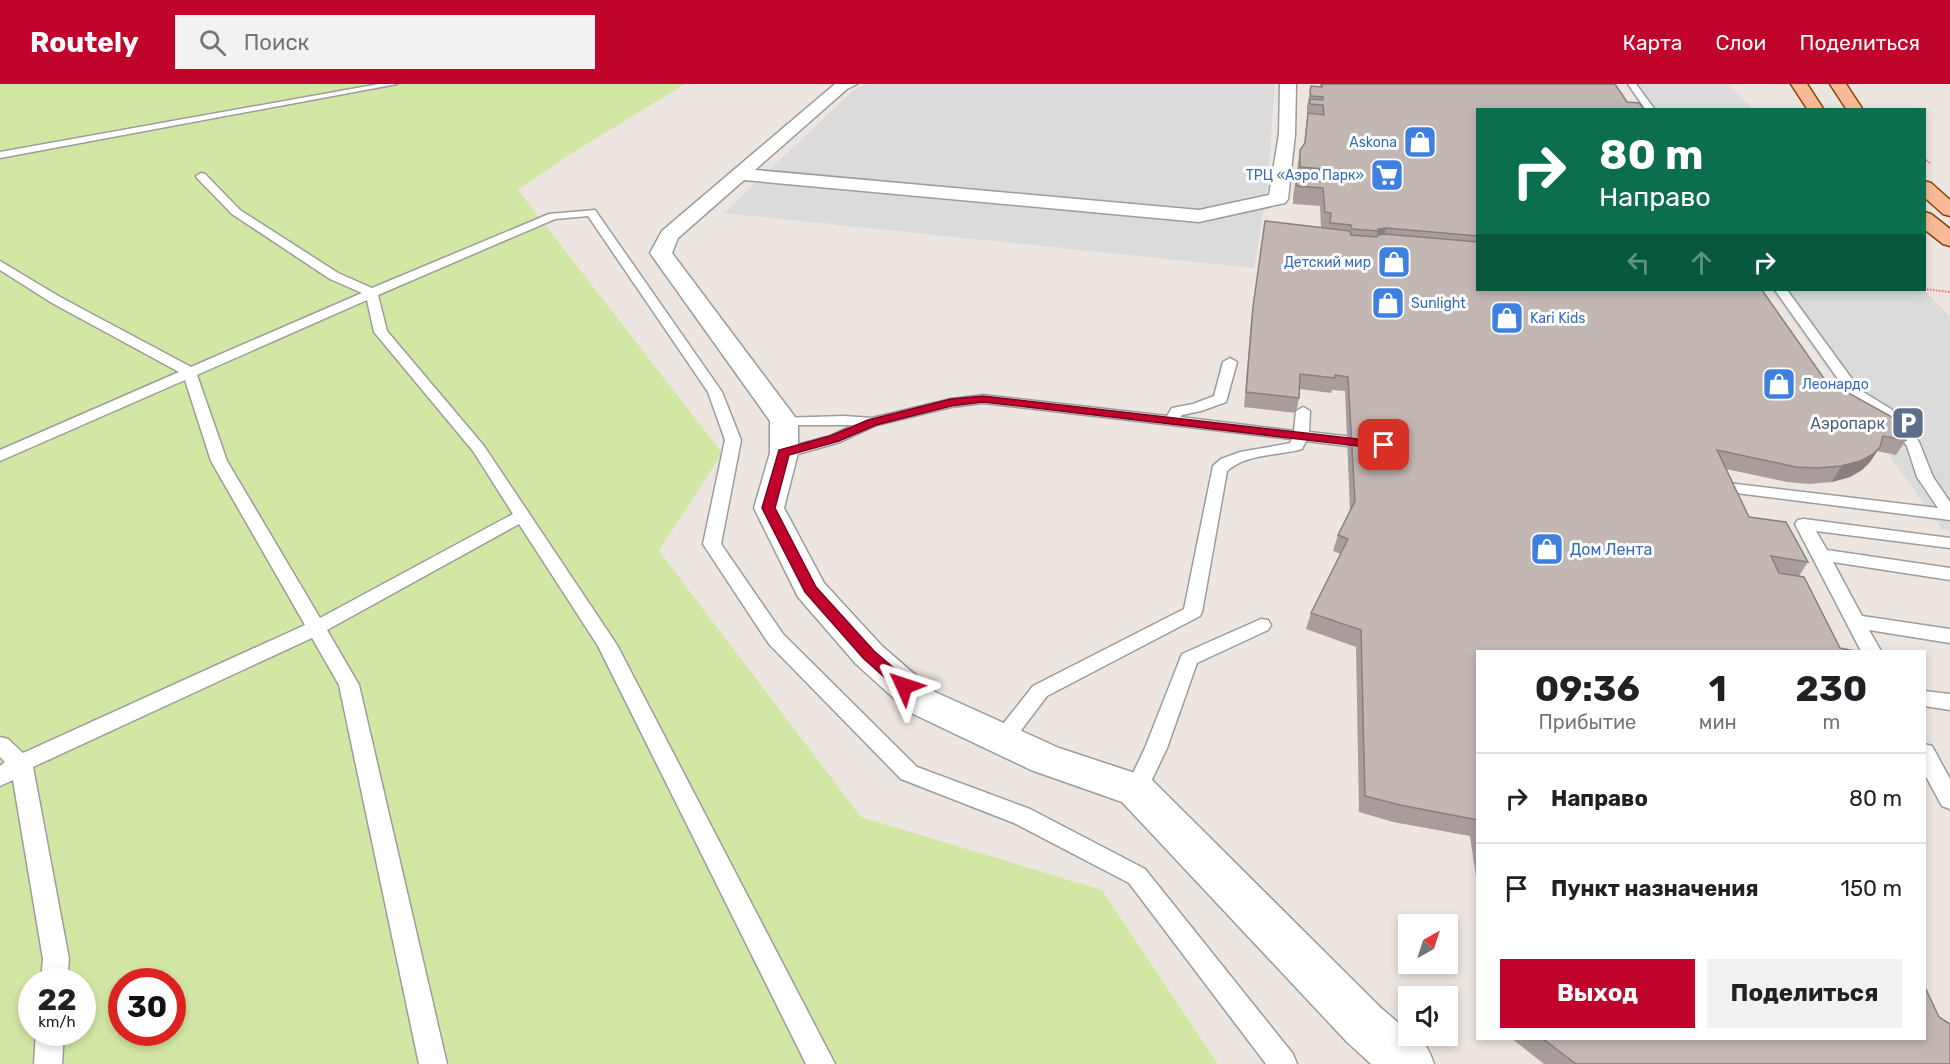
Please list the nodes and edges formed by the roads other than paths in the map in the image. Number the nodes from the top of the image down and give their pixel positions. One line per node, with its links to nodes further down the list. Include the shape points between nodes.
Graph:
1 (393, 84): 10 (lane)
2 (849, 84): 11 (street)
3 (1288, 84): 11 (street, via 1287,134 1278,199 1199,216)
4 (1632, 84): 7 (lane)
5 (1799, 84): 8 (main road)
6 (1838, 84): 9 (main road)
7 (1650, 108)
8 (1815, 108)
9 (1854, 108)
10 (0, 155)
11 (738, 174): 25 (street, via 669,235 661,253)
12 (201, 176): 19 (lane, via 236,212 334,276)
13 (1926, 189): 14 (main road)
14 (1950, 210)
15 (1926, 220): 16 (main road)
16 (1950, 240)
17 (0, 265): 21 (lane)
18 (1782, 291): 30 (lane, via 1855,393 1886,412 1914,445 1925,477)
19 (371, 292): 21 (lane); 29 (lane, via 381,332 479,449); 54 (lane, via 553,216 591,212 715,393 733,440 712,544 777,639 909,773 1022,816 1137,876)
20 (1230, 362): 23 (lane, via 1221,399 1177,411)
21 (189, 372): 27 (lane); 36 (lane, via 219,461)
22 (1304, 411): 41 (lane, via 1297,446 1241,456 1219,469 1193,612 1040,691)
23 (1172, 419): 24 (lane, via 983,399); 26 (lane)
24 (872, 422): 25 (lane, via 844,420); 25 (lane, via 835,439)
25 (784, 437): 41 (street, via 769,508 810,589 869,655 922,702)
26 (1384, 445)
27 (0, 456)
28 (1690, 483): 30 (lane)
29 (523, 515): 36 (lane); 53 (lane, via 607,645)
30 (1950, 515)
31 (1950, 543): 32 (lane, via 1804,524)
32 (1820, 555): 33 (lane); 34 (lane)
33 (1950, 574)
34 (1855, 621): 37 (lane); 38 (lane)
35 (1261, 625): 47 (lane, via 1188,659 1156,748)
36 (316, 628): 44 (lane); 52 (lane, via 349,685)
37 (1950, 636)
38 (1870, 650)
39 (1926, 698): 40 (lane)
40 (1950, 702)
41 (1002, 739): 47 (street, via 1045,759)
42 (0, 745): 44 (lane)
43 (1926, 754): 45 (lane)
44 (21, 763): 46 (lane); 49 (lane)
45 (1943, 775): 48 (lane)
46 (0, 777)
47 (1136, 790): 55 (street, via 1364,1024)
48 (1950, 800)
49 (55, 968)
50 (49, 1046): 51 (lane)
51 (48, 1064)
52 (433, 1064)
53 (821, 1064)
54 (1282, 1064)
55 (1409, 1064)

